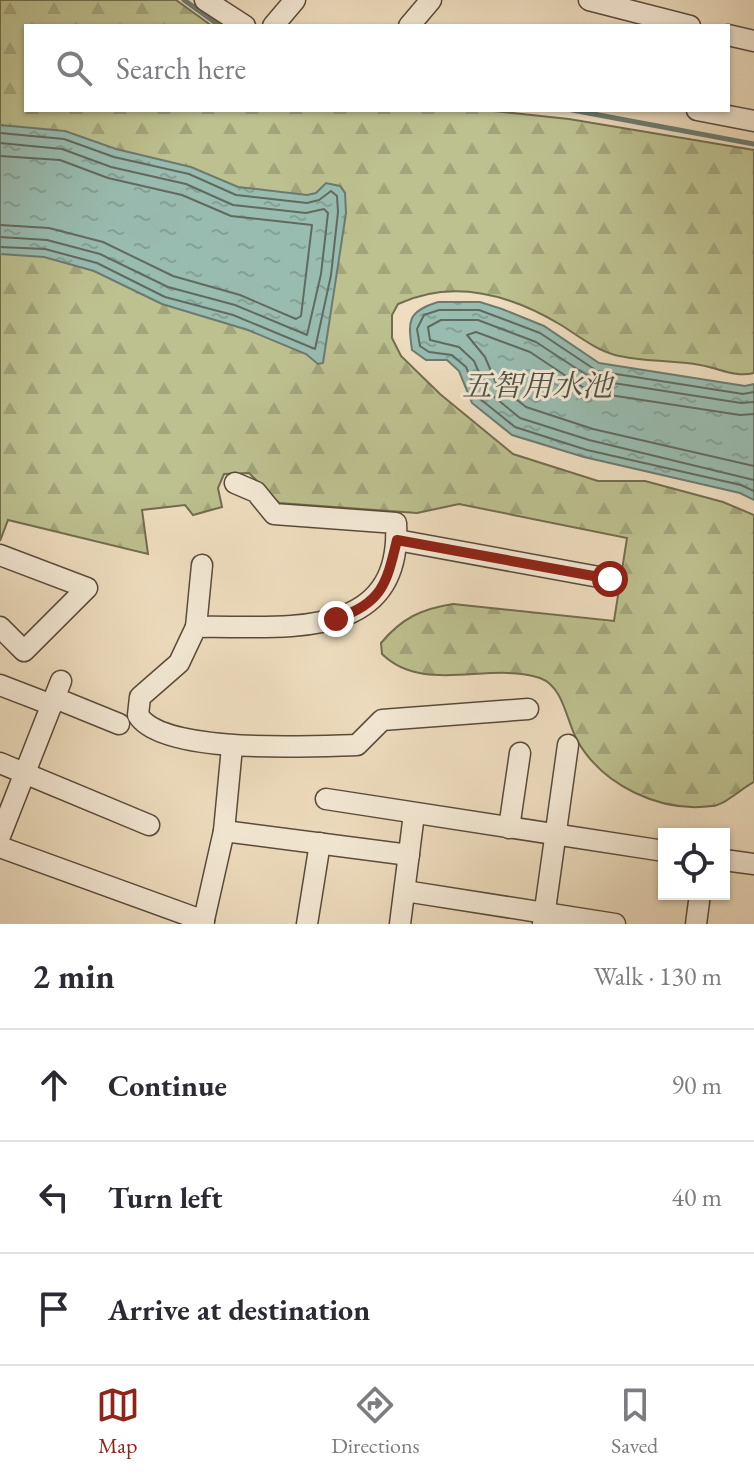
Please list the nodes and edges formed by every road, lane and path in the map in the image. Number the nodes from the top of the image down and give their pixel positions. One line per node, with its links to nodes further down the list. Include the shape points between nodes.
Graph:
1 (205, 0): 6 (street)
2 (295, 0): 7 (street)
3 (431, 0): 8 (street)
4 (589, 0): 5 (street)
5 (638, 13): 9 (street)
6 (242, 24)
7 (275, 24)
8 (411, 24)
9 (682, 24)
10 (730, 35): 11 (street)
11 (754, 41)
12 (707, 112): 13 (street)
13 (754, 121)
14 (235, 483): 15 (street, via 256,492 274,514 396,523)
15 (397, 540): 18 (street); 20 (street, via 383,588 363,609 321,623)
16 (0, 555): 19 (street, via 87,588 24,651)
17 (202, 565): 20 (street)
18 (610, 579)
19 (0, 627)
20 (196, 627): 26 (street, via 179,663 140,697 138,715 150,729)
21 (0, 685): 22 (street)
22 (56, 695): 24 (street); 29 (street)
23 (528, 709): 26 (street, via 382,720 357,745)
24 (119, 724)
25 (568, 745): 35 (street)
26 (232, 747): 34 (street)
27 (520, 753): 33 (street)
28 (0, 763): 29 (street)
29 (26, 774): 32 (street); 36 (street)
30 (326, 799): 31 (street)
31 (414, 814): 33 (street); 40 (street)
32 (149, 825)
33 (509, 828): 35 (street)
34 (224, 831): 37 (street); 46 (street)
35 (555, 835): 39 (street); 45 (street)
36 (0, 836)
37 (320, 843): 40 (street); 47 (street)
38 (0, 847): 46 (street)
39 (658, 850)
40 (409, 855): 43 (street)
41 (730, 861): 42 (street)
42 (754, 864)
43 (405, 891): 45 (street); 48 (street)
44 (699, 900): 50 (street)
45 (543, 918): 49 (street)
46 (204, 922)
47 (307, 924)
48 (400, 924)
49 (615, 924)
50 (696, 924)

